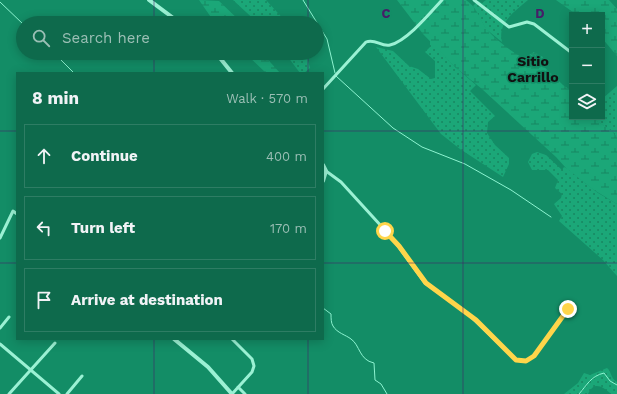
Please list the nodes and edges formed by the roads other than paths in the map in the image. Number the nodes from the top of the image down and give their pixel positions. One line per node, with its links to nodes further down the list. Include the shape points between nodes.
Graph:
1 (149, 0): 4 (street)
2 (442, 0): 8 (street, via 401,39 388,45 372,40 366,42)
3 (474, 0): 5 (street, via 509,27 527,22 534,24)
4 (171, 16)
5 (569, 51)
6 (222, 60): 7 (street)
7 (231, 72)
8 (324, 89)
9 (324, 167): 10 (street)
10 (326, 171): 11 (street); 14 (street, via 341,182 393,239 426,283 472,317 516,360 526,361 534,356)
11 (324, 178)
12 (16, 213): 13 (street, via 13,211)
13 (0, 238)
14 (568, 309)
15 (9, 317): 16 (street)
16 (0, 328)
17 (175, 340): 27 (street, via 208,367)
18 (233, 340): 23 (street, via 254,364 252,372)
19 (54, 343): 21 (street)
20 (0, 344): 21 (street)
21 (30, 370): 24 (street); 25 (street)
22 (82, 376): 26 (street)
23 (238, 387): 27 (street); 28 (street)
24 (9, 394)
25 (59, 394)
26 (67, 394)
27 (232, 394)
28 (244, 394)

